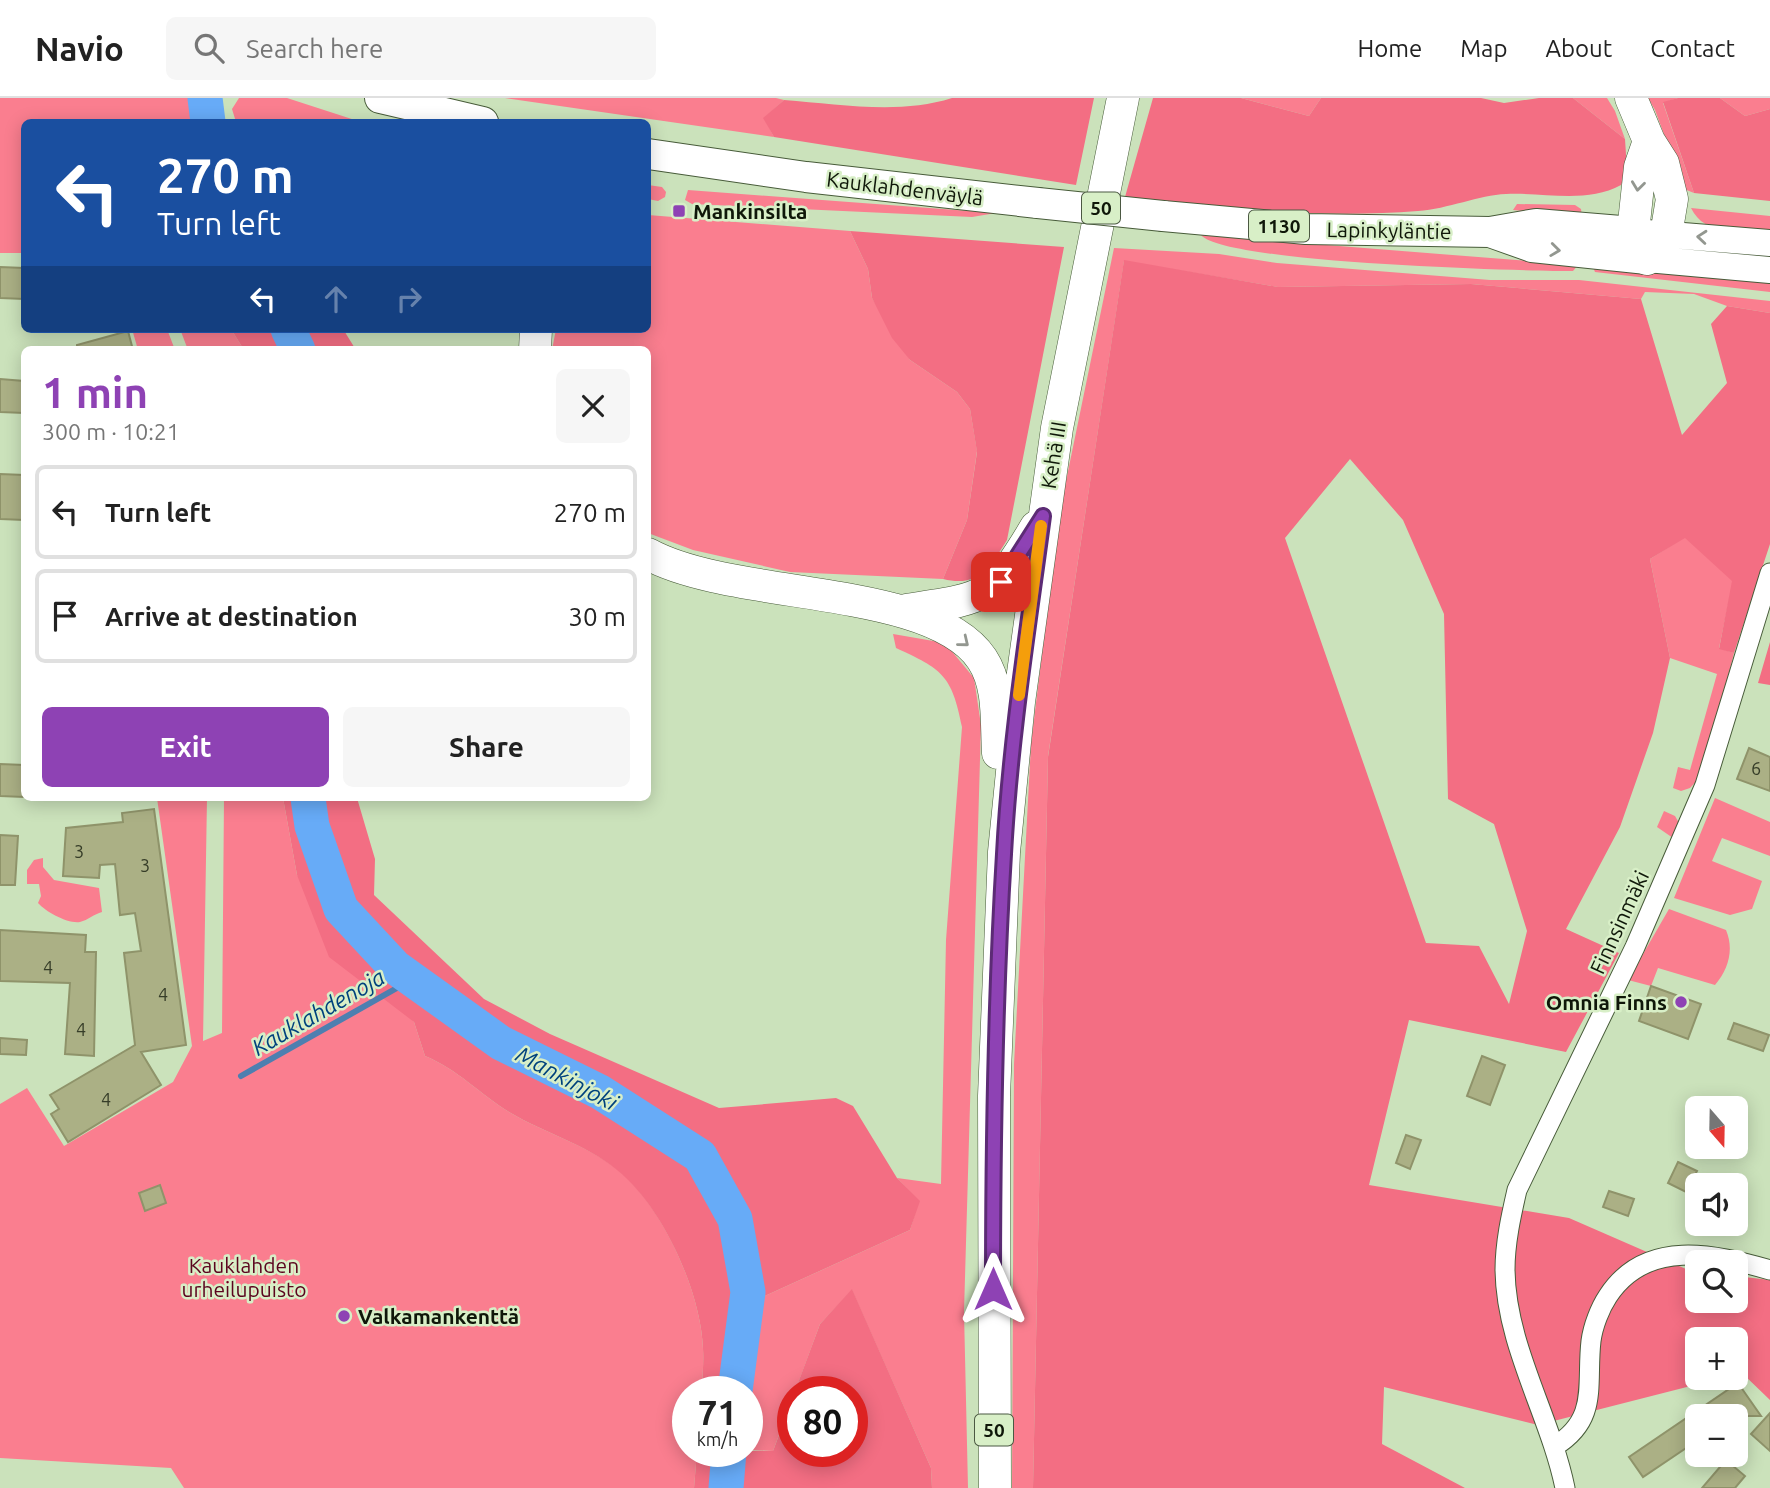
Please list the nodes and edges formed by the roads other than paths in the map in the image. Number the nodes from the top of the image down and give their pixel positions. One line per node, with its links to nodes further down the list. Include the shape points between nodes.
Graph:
1 (380, 98): 4 (main road)
2 (1123, 98): 14 (highway, Kehä III / 50, via 1056,428)
3 (1631, 98): 5 (highway)
4 (470, 119)
5 (1649, 141): 9 (highway, one-way to 9, via 1640,167); 10 (highway, via 1663,163 1672,199)
6 (651, 155): 7 (main road, Kauklahdenväylä / 1130, bridge)
7 (1163, 216): 8 (main road, Lapinkyläntie / 1130, via 1306,229)
8 (1490, 232): 9 (main road, Lapinkyläntie / 1130, via 1536,224); 12 (main road, Lapinkyläntie / 1130, one-way to 12, via 1532,247)
9 (1633, 232): 10 (main road, Lapinkyläntie / 1130); 12 (highway)
10 (1666, 234): 11 (main road, Lapinkyläntie / 1130, one-way to 10); 12 (highway)
11 (1770, 243)
12 (1647, 259): 13 (main road, Lapinkyläntie / 1130)
13 (1770, 270)
14 (1043, 516): 17 (highway, via 1013,565 992,588 959,602); 18 (highway, Kehä III / 50)
15 (651, 555): 17 (highway, via 702,575 746,585)
16 (1770, 572): 20 (street, Finnsinmäki, via 1705,785 1635,947 1517,1190 1508,1227 1505,1272 1516,1338)
17 (905, 610): 18 (highway, one-way to 18, via 940,624 969,645 994,686)
18 (1004, 852): 21 (highway, Kehä III / 50, via 994,1096)
19 (1770, 1270): 20 (street, via 1715,1255 1673,1254 1646,1261 1617,1283 1602,1306 1591,1339 1590,1395 1580,1425)
20 (1555, 1446): 22 (street, Finnsinmäki)
21 (995, 1488)
22 (1565, 1488)

